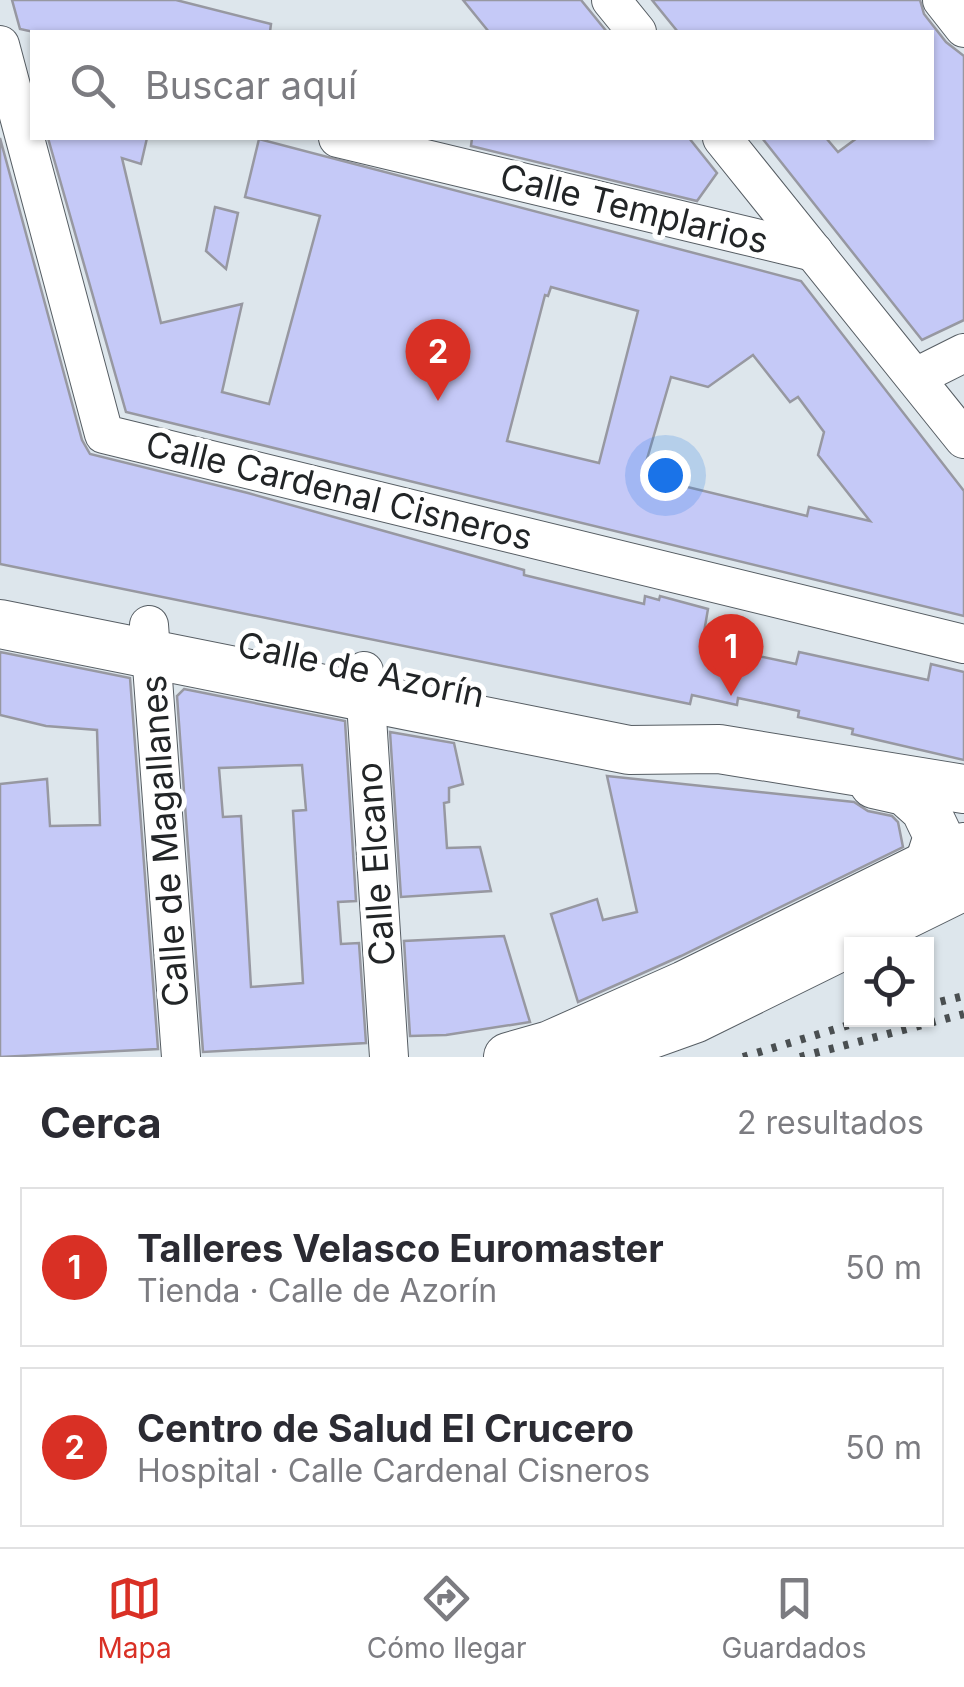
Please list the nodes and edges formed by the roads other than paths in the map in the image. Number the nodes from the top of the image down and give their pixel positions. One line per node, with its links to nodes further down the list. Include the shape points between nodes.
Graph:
1 (611, 0): 4 (street)
2 (942, 0): 3 (street)
3 (964, 28)
4 (635, 30)
5 (12, 55): 6 (street, Calle Cardenal Cisneros)
6 (30, 129)
7 (33, 140): 17 (street, Calle Cardenal Cisneros, via 104,434)
8 (346, 140): 10 (street, Calle Templarios)
9 (724, 140): 10 (street)
10 (814, 252): 12 (street)
11 (964, 353): 12 (street)
12 (916, 377): 13 (street)
13 (964, 439)
14 (0, 596): 16 (main road, Calle de Azorín)
15 (0, 624): 16 (main road, Calle de Azorín)
16 (150, 639): 18 (main road, Calle de Azorín); 22 (street, Calle de Magallanes)
17 (964, 644)
18 (365, 684): 19 (main road, Calle de Azorín, via 694,736 719,750 854,772 878,787); 23 (street, Calle Elcano)
19 (951, 807): 20 (main road, Calle de Azorín, via 938,836)
20 (952, 866): 21 (main road)
21 (689, 1002): 24 (main road); 25 (main road)
22 (181, 1057)
23 (388, 1057)
24 (508, 1057)
25 (588, 1057)

